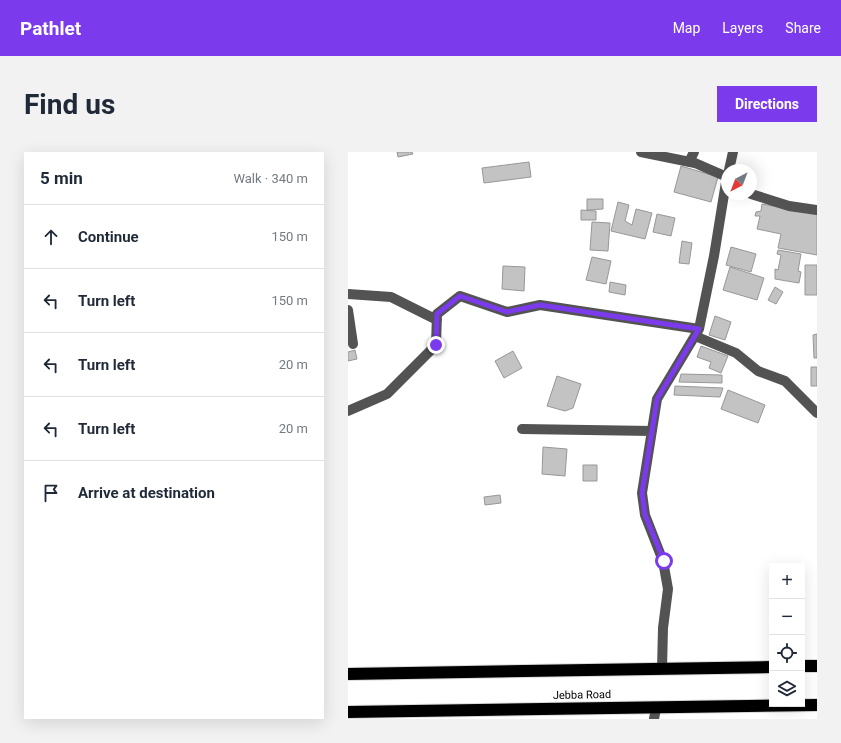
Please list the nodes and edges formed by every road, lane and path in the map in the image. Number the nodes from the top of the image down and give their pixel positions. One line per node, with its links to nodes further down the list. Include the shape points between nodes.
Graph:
1 (641, 152): 4 (street)
2 (694, 152): 4 (street)
3 (733, 152): 5 (street)
4 (689, 162): 6 (street)
5 (730, 164)
6 (721, 178)
7 (757, 196): 9 (street, via 789,206)
8 (723, 200): 13 (street)
9 (817, 210)
10 (348, 294): 12 (street, via 391,297)
11 (348, 310): 14 (street)
12 (436, 320): 13 (street, via 437,314 460,296 507,312 540,305); 15 (street, via 436,345 387,394)
13 (697, 333): 16 (street, via 736,353 758,371 785,381); 18 (street, via 657,399)
14 (353, 344)
15 (348, 411)
16 (817, 413)
17 (522, 429): 18 (street)
18 (652, 431): 22 (street, via 642,493 645,515 664,561 668,589 663,628)
19 (805, 666): 20 (highway)
20 (817, 666)
21 (769, 667): 22 (highway)
22 (662, 669): 23 (highway)
23 (348, 674)
24 (817, 705): 26 (highway, Jebba Road)
25 (348, 712): 27 (highway, Jebba Road)
26 (655, 713): 27 (highway, Jebba Road)
27 (428, 715)

